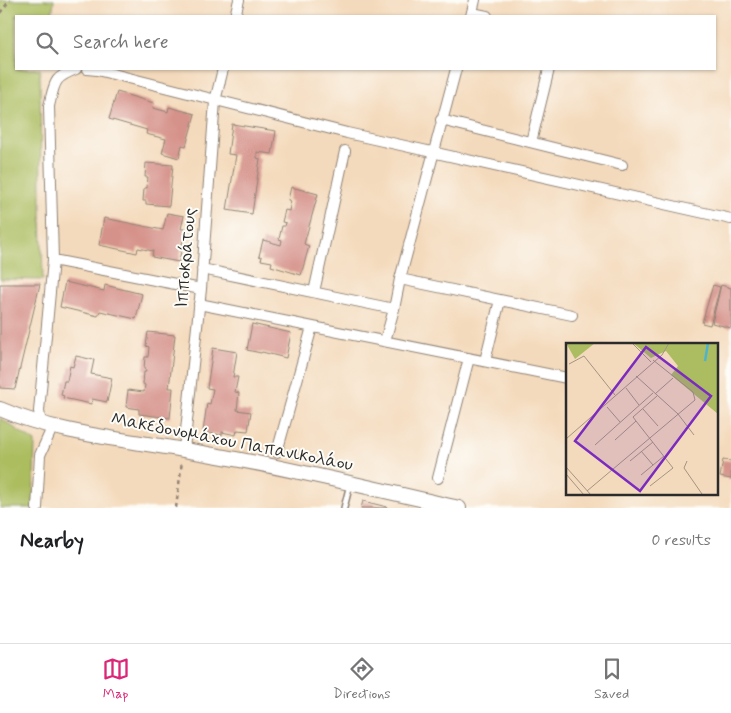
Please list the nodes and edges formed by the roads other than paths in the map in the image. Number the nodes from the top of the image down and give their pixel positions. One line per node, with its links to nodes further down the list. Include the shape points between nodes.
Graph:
1 (239, 0): 4 (street)
2 (475, 0): 3 (street)
3 (471, 14)
4 (235, 15)
5 (74, 70): 17 (street, via 55,81 49,106)
6 (97, 70): 10 (street)
7 (223, 70): 10 (street, Ιπποκράτους)
8 (456, 70): 11 (street)
9 (549, 70): 12 (street)
10 (215, 101): 14 (street); 18 (street, Ιπποκράτους)
11 (441, 120): 12 (street); 14 (street)
12 (531, 142): 15 (street)
13 (345, 151): 21 (street)
14 (435, 153): 16 (street); 19 (street)
15 (622, 165)
16 (731, 219)
17 (53, 260): 20 (street); 32 (street, via 39,411)
18 (202, 269): 20 (street, Ιπποκράτους); 21 (street)
19 (400, 279): 22 (street); 24 (street)
20 (200, 290): 23 (street, Ιπποκράτους)
21 (314, 292): 24 (street)
22 (500, 300): 25 (street); 29 (street)
23 (199, 304): 26 (street); 33 (street, Ιπποκράτους)
24 (394, 309): 27 (street)
25 (572, 314)
26 (312, 327): 27 (street); 34 (street)
27 (386, 341): 28 (street)
28 (469, 358): 29 (street); 35 (street)
29 (485, 361): 30 (street)
30 (566, 378)
31 (0, 409): 32 (street, Μακεδονομάχου Παπανικολάου)
32 (46, 426): 33 (street, Μακεδονομάχου Παπανικολάου); 37 (street, via 40,455)
33 (184, 450): 36 (street, Μακεδονομάχου Παπανικολάου)
34 (277, 452)
35 (438, 478)
36 (350, 484): 38 (lane); 39 (street, Μακεδονομάχου Παπανικολάου)
37 (37, 508)
38 (344, 508)
39 (459, 508)

